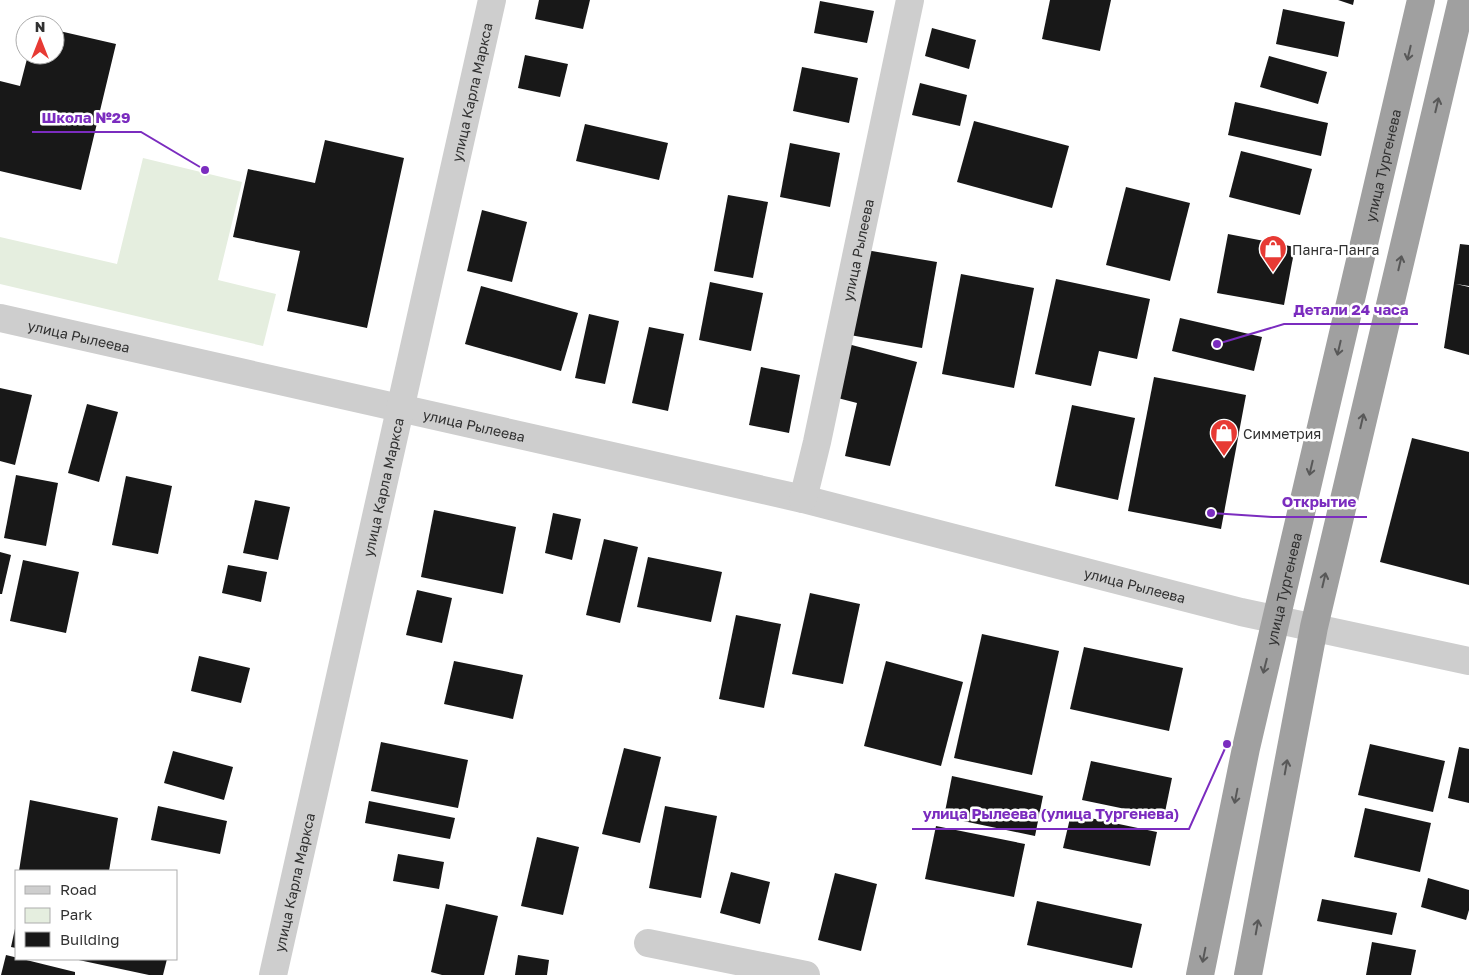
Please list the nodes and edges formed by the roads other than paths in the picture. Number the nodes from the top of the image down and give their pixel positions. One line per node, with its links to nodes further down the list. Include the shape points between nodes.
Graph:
1 (492, 0): 6 (street, улица Карла Маркса)
2 (910, 0): 7 (street, улица Рылеева, via 819,433)
3 (1422, 0): 8 (highway, улица Тургенева, one-way to 8)
4 (1462, 0): 9 (highway, one-way to 4)
5 (0, 318): 6 (street, улица Рылеева)
6 (400, 409): 7 (street, улица Рылеева); 12 (street, улица Карла Маркса)
7 (802, 499): 8 (street, улица Рылеева)
8 (1276, 618): 9 (street, улица Рылеева); 14 (highway, улица Тургенева, one-way to 14)
9 (1314, 627): 10 (street, улица Рылеева); 15 (highway, one-way to 9)
10 (1469, 661)
11 (648, 943): 13 (street)
12 (273, 975)
13 (806, 975)
14 (1200, 975)
15 (1248, 975)

